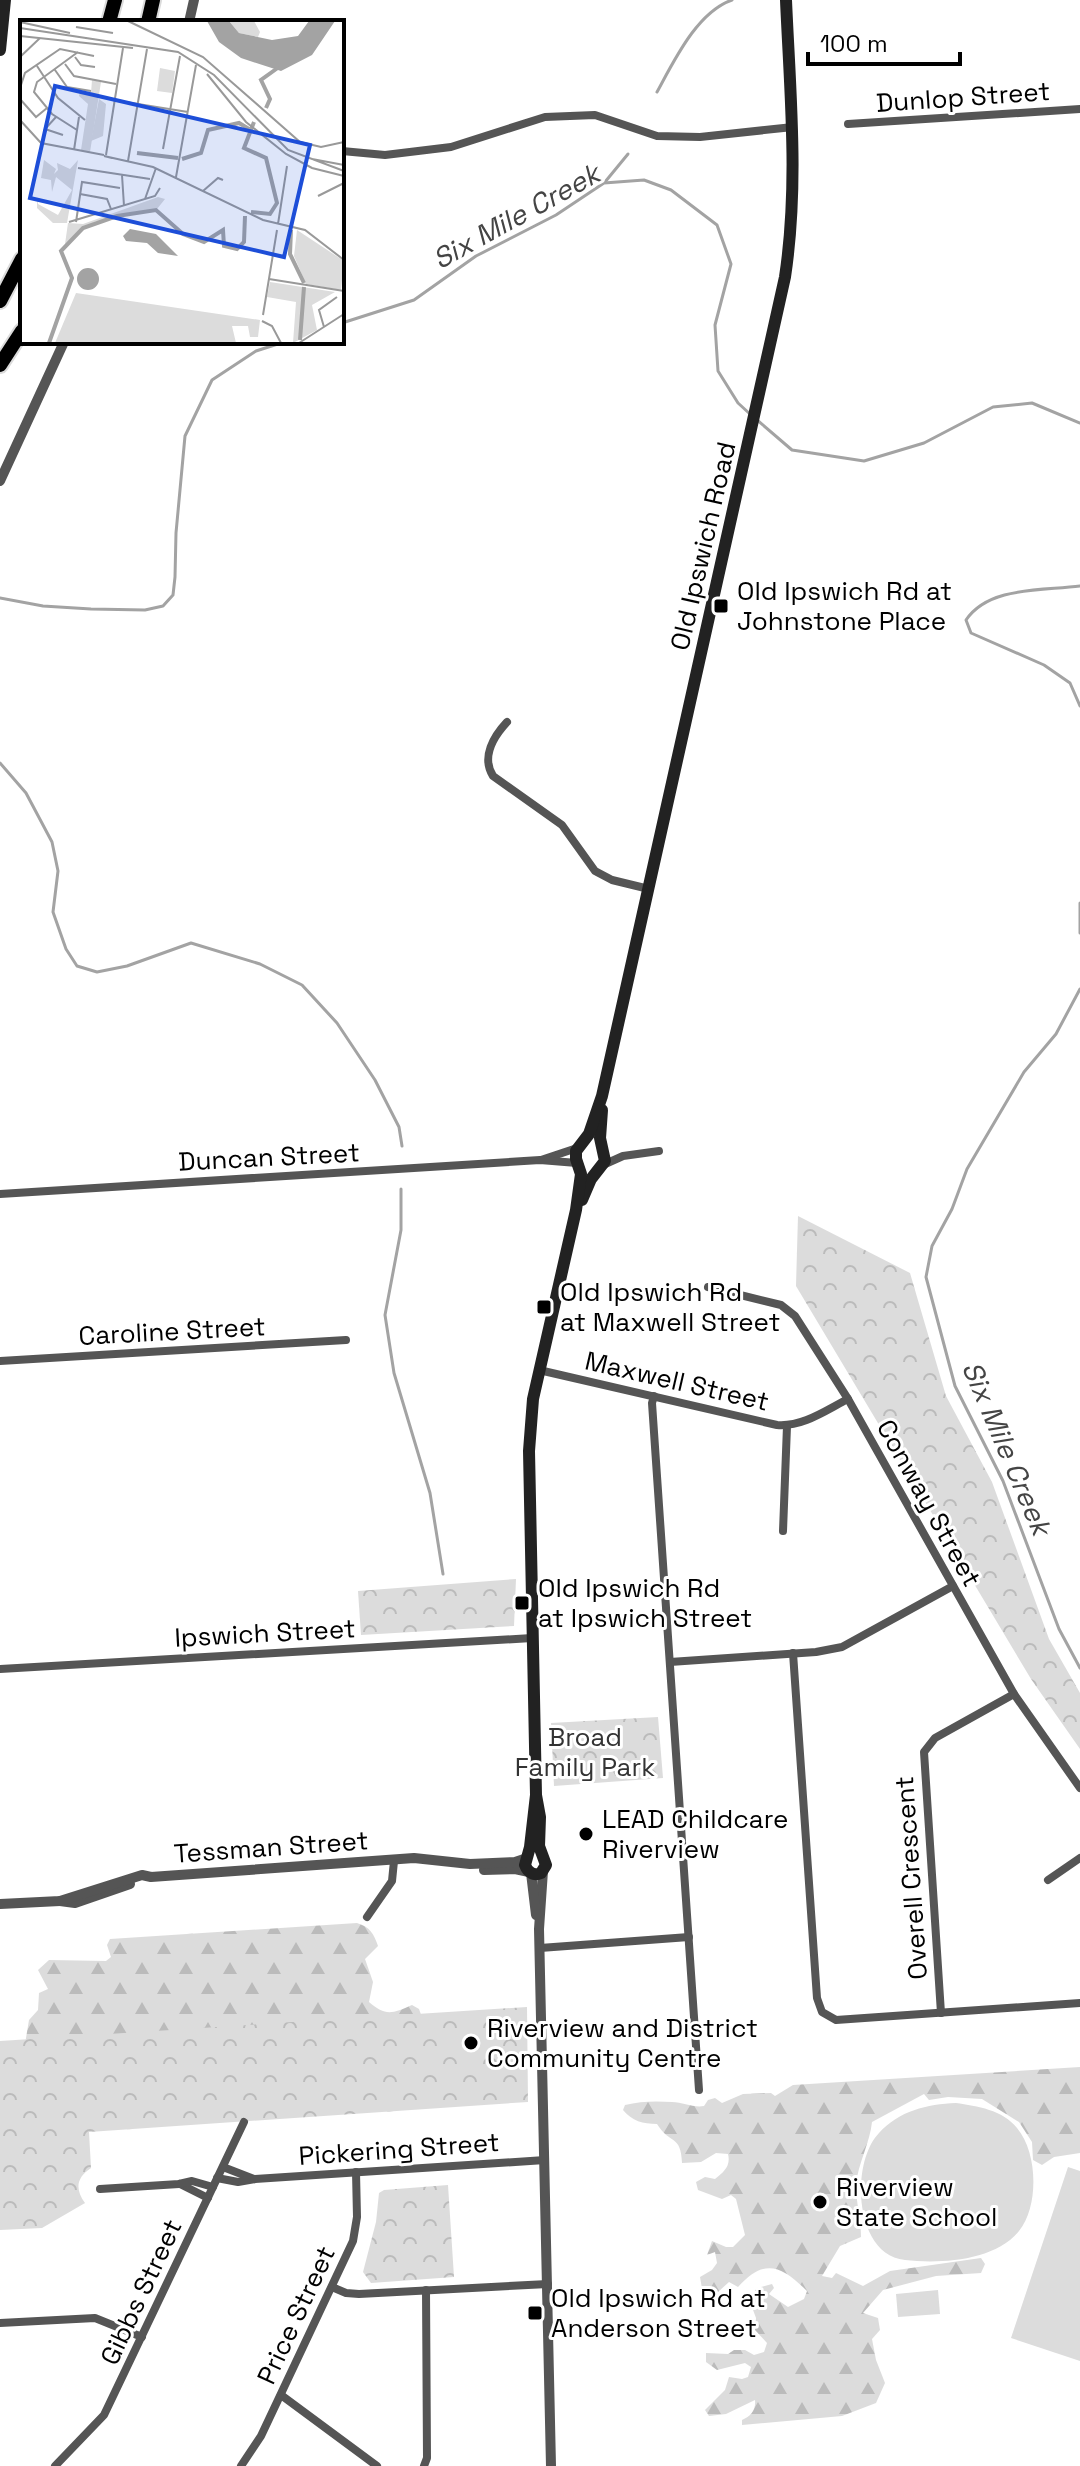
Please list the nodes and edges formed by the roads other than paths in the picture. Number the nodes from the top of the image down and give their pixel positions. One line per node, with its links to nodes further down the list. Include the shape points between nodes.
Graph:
1 (5, 0): 9 (main road)
2 (115, 0): 6 (highway)
3 (153, 0): 7 (highway)
4 (194, 0): 8 (street)
5 (786, 0): 12 (main road, Old Ipswich Road)
6 (110, 20)
7 (148, 20)
8 (189, 20)
9 (0, 50)
10 (1080, 109): 11 (street, Dunlop Street)
11 (848, 124)
12 (793, 127): 13 (street, via 657,136 595,115 545,117 451,147 385,155); 21 (main road, Old Ipswich Road, via 788,257)
13 (344, 151)
14 (20, 263): 15 (highway)
15 (0, 301)
16 (20, 334): 18 (highway)
17 (63, 344): 19 (street)
18 (0, 365)
19 (0, 481)
20 (507, 722): 21 (street, via 488,754 493,776 562,825 595,871)
21 (649, 889): 22 (main road, Old Ipswich Road)
22 (602, 1096): 23 (main road, Old Ipswich Road); 24 (main road, Old Ipswich Road)
23 (581, 1145): 24 (main road, via 597,1142); 27 (street, Duncan Street); 28 (main road, via 575,1155)
24 (604, 1150): 26 (street); 29 (main road)
25 (659, 1151): 26 (street)
26 (623, 1156): 29 (street)
27 (540, 1160): 28 (street, Duncan Street); 30 (street, Duncan Street)
28 (579, 1165): 29 (main road, via 589,1171); 31 (main road)
29 (601, 1167): 31 (main road)
30 (0, 1194)
31 (576, 1210): 35 (main road)
32 (708, 1287): 37 (street, Conway Street, via 788,1308)
33 (346, 1340): 34 (street, Caroline Street)
34 (0, 1361)
35 (539, 1370): 36 (street, Maxwell Street); 41 (main road, via 529,1443)
36 (654, 1396): 38 (street, Maxwell Street); 43 (street)
37 (848, 1399): 38 (street, Maxwell Street); 40 (street, Conway Street)
38 (787, 1426): 39 (street)
39 (783, 1531)
40 (953, 1586): 42 (street, via 850,1644); 45 (street, Conway Street)
41 (532, 1638): 44 (street, Ipswich Street); 49 (main road)
42 (793, 1653): 43 (street); 56 (street, via 819,2006 826,2017 836,2020)
43 (670, 1662): 53 (street)
44 (0, 1669)
45 (1014, 1694): 46 (street, Conway Street); 56 (street, Overell Crescent, via 935,1738 924,1752)
46 (1080, 1788)
47 (1080, 1858): 50 (street)
48 (394, 1861): 49 (street, Tessman Street, via 462,1870); 51 (street, Tessman Street, via 142,1875 60,1901); 52 (street, via 392,1881)
49 (533, 1864): 54 (street)
50 (1048, 1880)
51 (0, 1904)
52 (367, 1917)
53 (689, 1937): 54 (street); 57 (street)
54 (540, 1948): 59 (street)
55 (1080, 2003): 56 (street)
56 (941, 2013)
57 (699, 2090)
58 (244, 2122): 60 (street, Gibbs Street)
59 (545, 2160): 61 (street, Pickering Street); 67 (street)
60 (223, 2167): 62 (street, Pickering Street); 63 (street, Gibbs Street)
61 (356, 2172): 62 (street, Pickering Street); 68 (street, Price Street, via 353,2241)
62 (255, 2179): 63 (street, Pickering Street)
63 (215, 2183): 64 (street, Pickering Street); 66 (street, Gibbs Street)
64 (179, 2184): 65 (street, Pickering Street); 66 (street, Pickering Street)
65 (100, 2189)
66 (208, 2198): 71 (street, Gibbs Street)
67 (548, 2284): 69 (street); 77 (street)
68 (332, 2287): 69 (street, via 359,2294); 72 (street, Price Street)
69 (426, 2290): 76 (street)
70 (0, 2323): 71 (street, via 95,2318)
71 (142, 2337): 73 (street, Gibbs Street, via 104,2415)
72 (281, 2395): 74 (street, Price Street); 75 (street)
73 (55, 2466)
74 (241, 2466)
75 (377, 2466)
76 (424, 2466)
77 (551, 2466)

